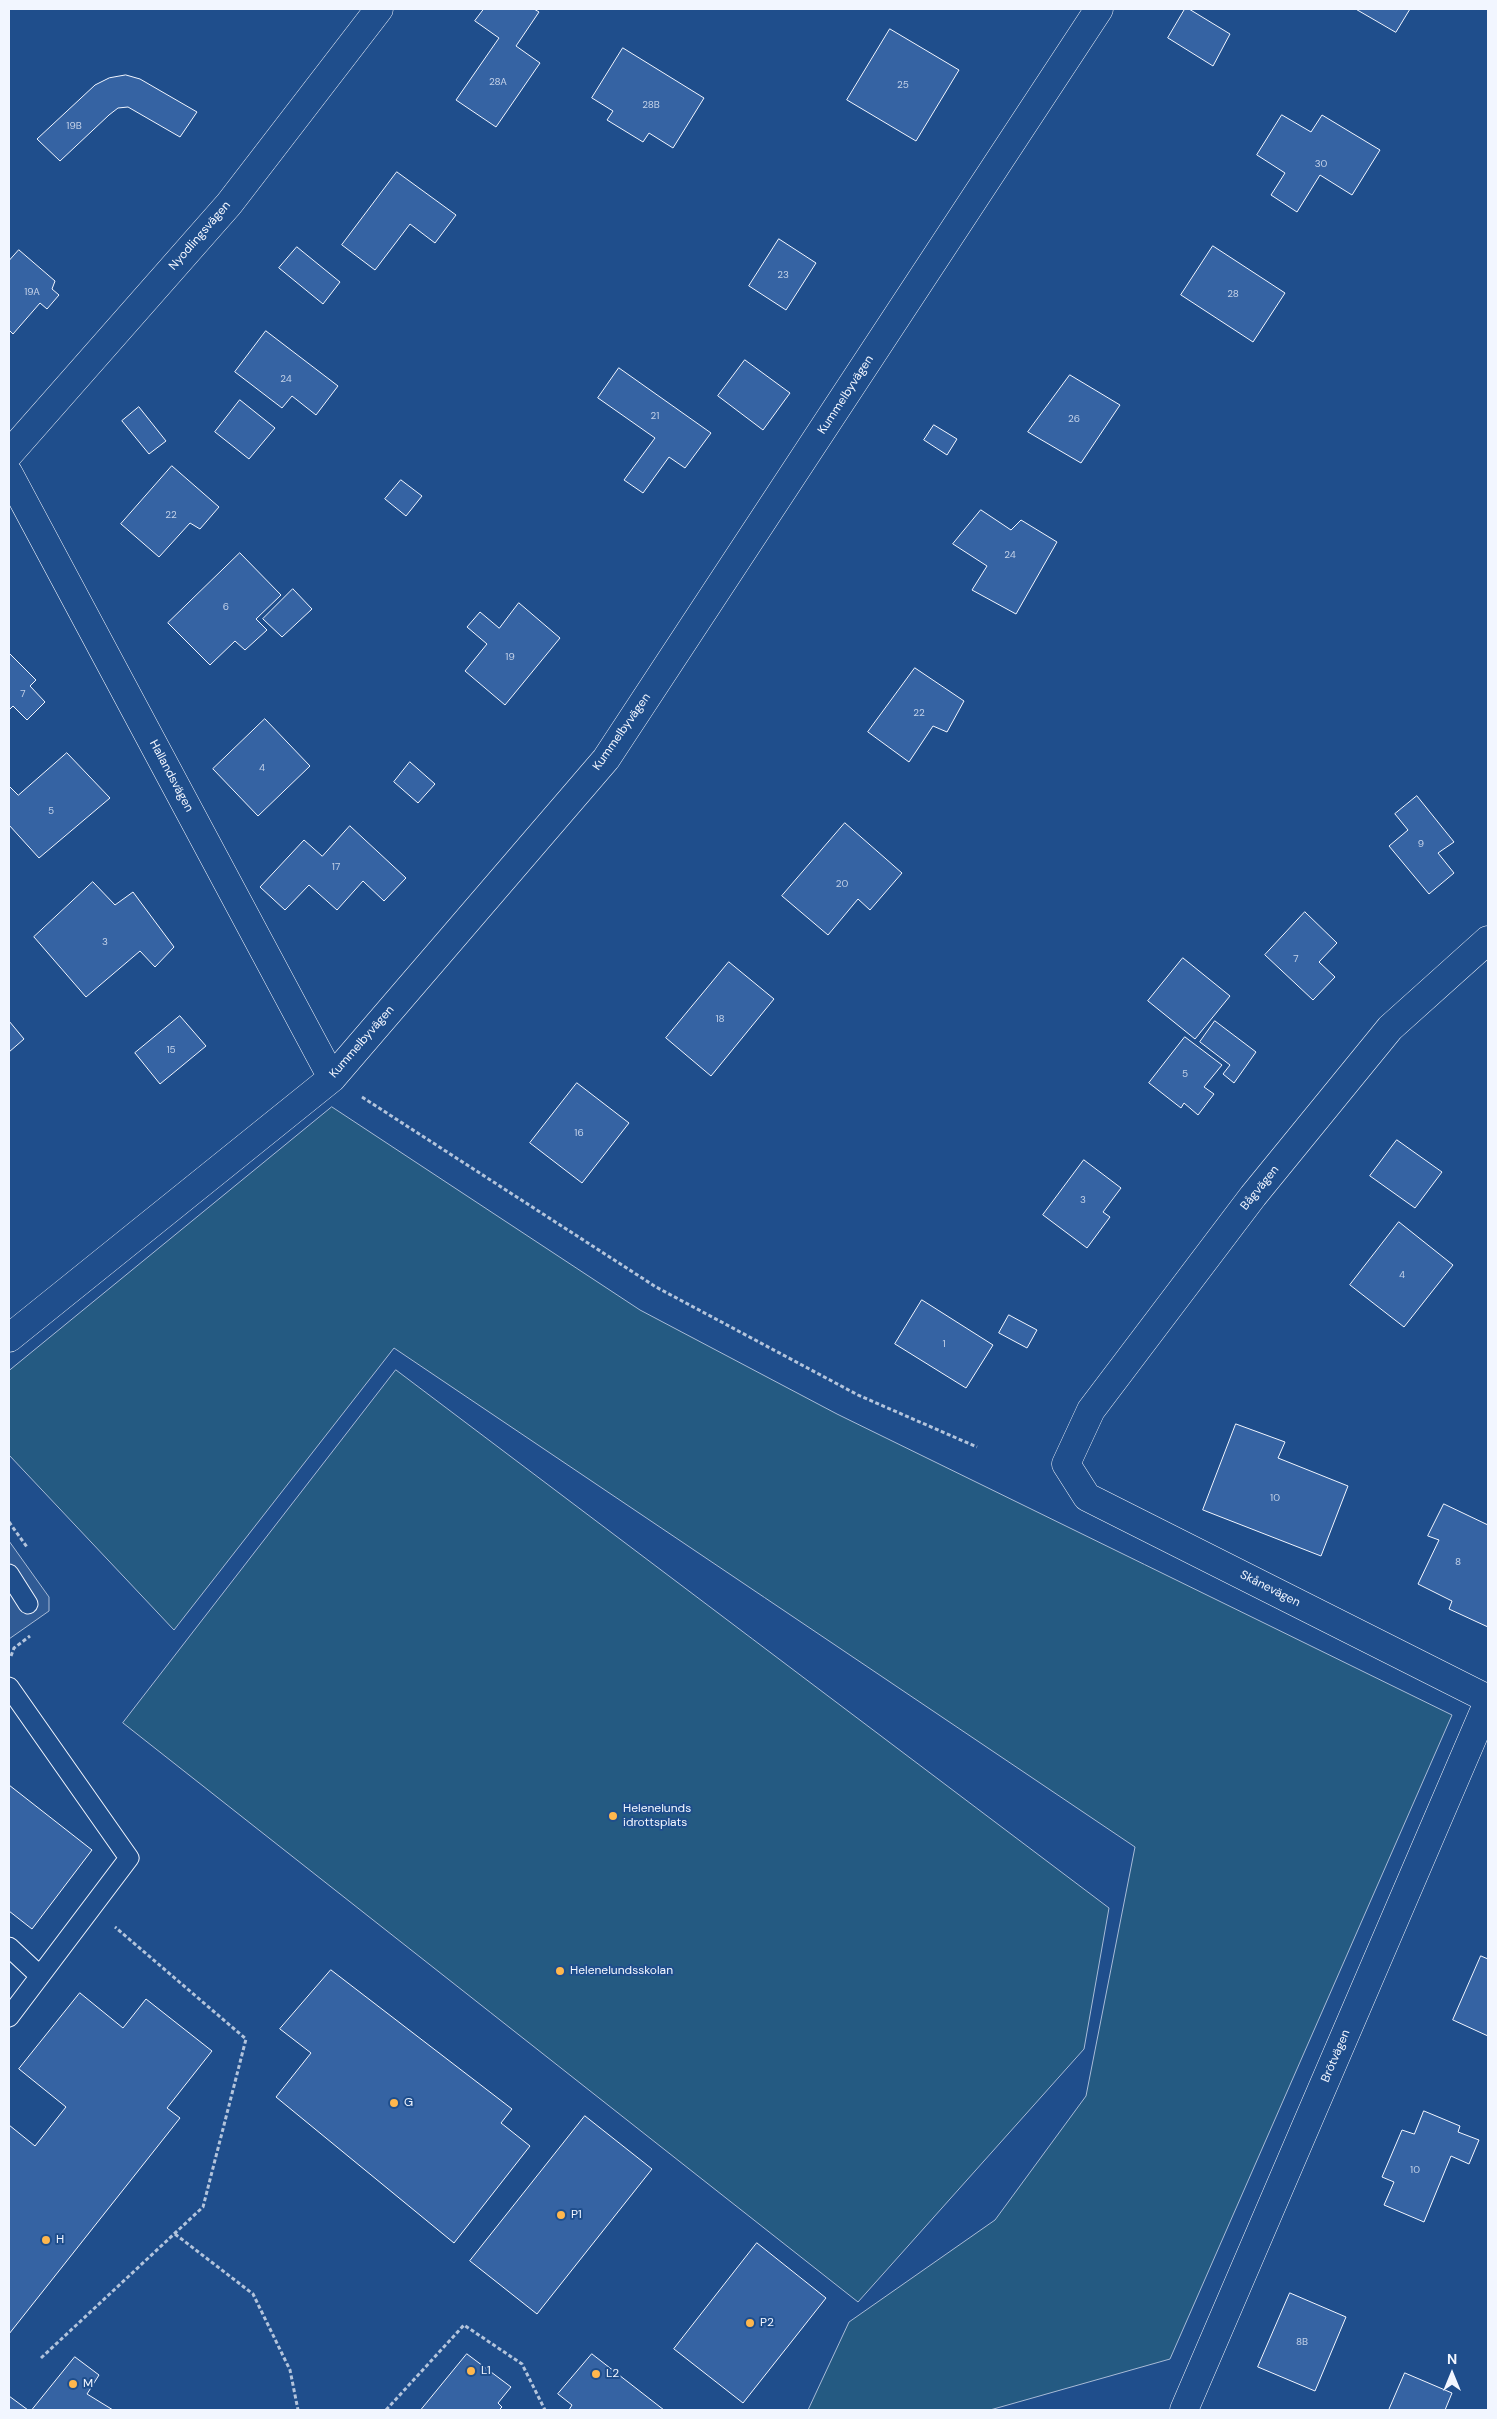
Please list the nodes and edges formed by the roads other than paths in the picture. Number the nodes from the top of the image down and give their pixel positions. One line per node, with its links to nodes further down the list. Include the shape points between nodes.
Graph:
1 (379, 9): 3 (street, Nyodlingsvägen, via 229,204)
2 (1099, 9): 6 (street, Kummelbyvägen, via 606,759)
3 (9, 454)
4 (9, 474): 6 (street, Hallandsvägen)
5 (1488, 940): 8 (street, Bågvägen, via 1390,1028 1253,1196 1092,1410)
6 (332, 1078): 7 (street, Kummelbyvägen)
7 (9, 1338)
8 (1066, 1464): 12 (street, Skånevägen, via 1086,1497)
9 (9, 1574): 10 (lane)
10 (28, 1604)
11 (9, 1687): 14 (lane, via 129,1858)
12 (1488, 1701): 16 (street, Brötvägen)
13 (9, 1947): 14 (lane)
14 (40, 1976): 15 (lane)
15 (9, 2017)
16 (1184, 2410)

